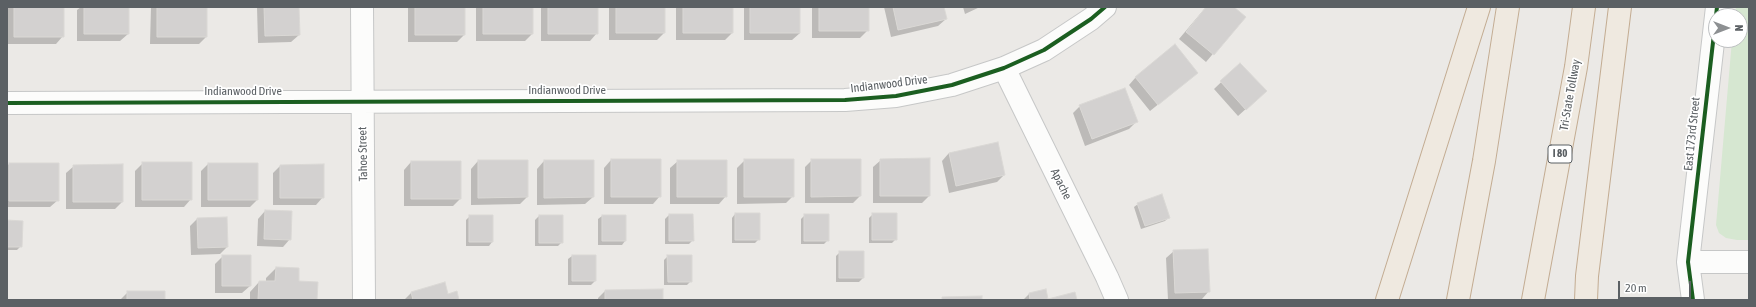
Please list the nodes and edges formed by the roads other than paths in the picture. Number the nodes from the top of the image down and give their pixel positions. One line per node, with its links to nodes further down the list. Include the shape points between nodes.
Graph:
1 (362, 7): 9 (street, Tahoe Street)
2 (1105, 7): 8 (street, Indianwood Drive, via 1044,50)
3 (1479, 7): 15 (highway)
4 (1508, 7): 16 (highway, via 1484,161)
5 (1584, 7): 17 (highway, Tri-State Tollway / I 80, via 1576,67)
6 (1620, 7): 18 (highway)
7 (1717, 7): 11 (street, East 173rd Street)
8 (1004, 68): 9 (street, Indianwood Drive, via 945,86 896,96 845,100); 14 (street, Apache, via 1107,276)
9 (362, 101): 10 (street, Indianwood Drive); 13 (street, Tahoe Street)
10 (7, 103)
11 (1688, 262): 12 (street); 19 (street, East 173rd Street)
12 (1749, 262)
13 (364, 300)
14 (1116, 300)
15 (1387, 300)
16 (1458, 300)
17 (1533, 300)
18 (1586, 300)
19 (1693, 300)

